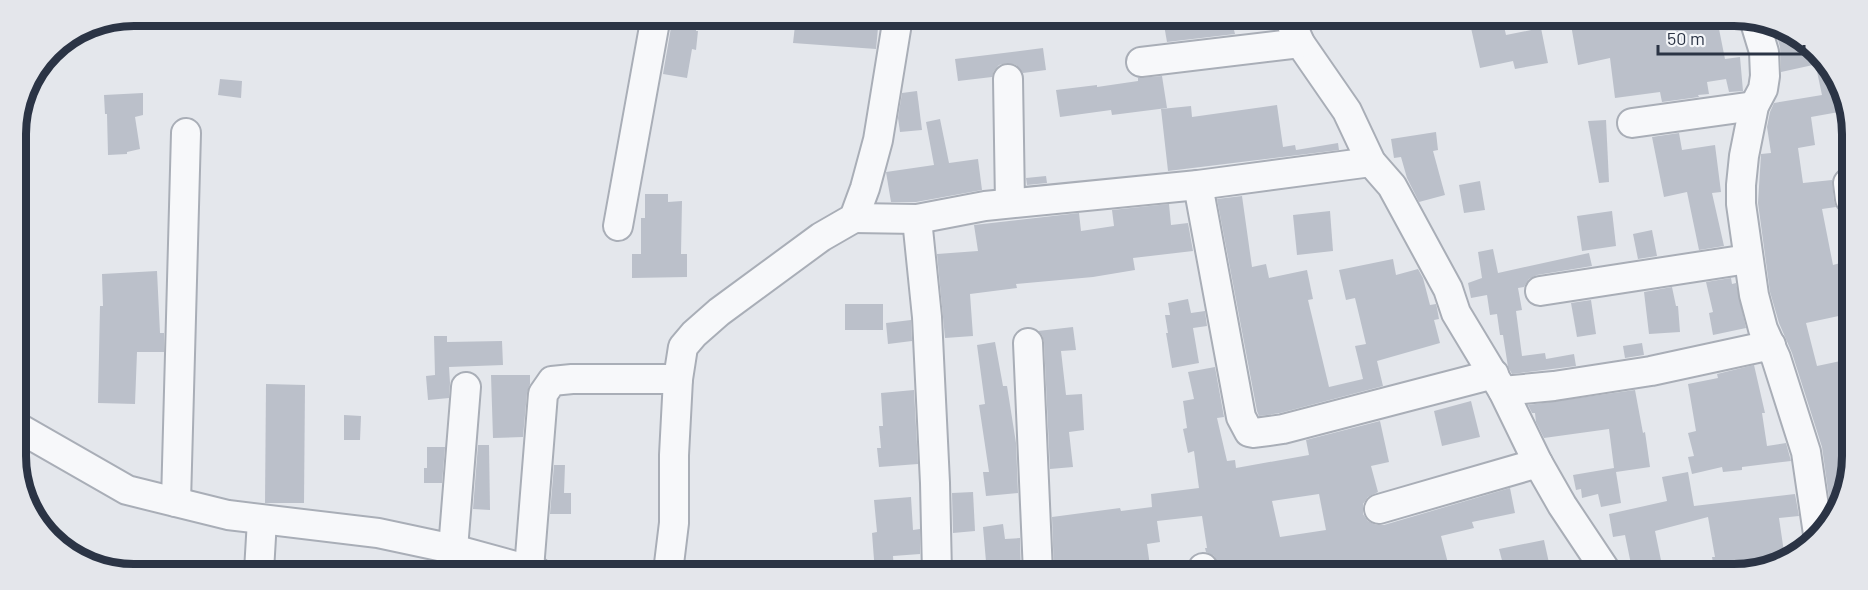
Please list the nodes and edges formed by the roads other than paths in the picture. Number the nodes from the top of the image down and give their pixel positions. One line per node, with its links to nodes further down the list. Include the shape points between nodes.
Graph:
1 (654, 26): 15 (street)
2 (897, 26): 13 (street, via 878,140)
3 (1757, 28): 7 (street, via 1766,76)
4 (1294, 30): 5 (street); 10 (street, via 1347,111)
5 (1141, 63)
6 (1008, 78): 12 (street)
7 (1754, 106): 8 (street); 16 (street, via 1741,185)
8 (1632, 123)
9 (186, 133): 25 (street)
10 (1371, 162): 11 (street); 21 (street, via 1392,186 1448,289 1456,313)
11 (1198, 184): 12 (street); 21 (street, via 1241,417 1249,432 1283,429)
12 (1010, 204): 14 (street)
13 (854, 218): 14 (street); 20 (street, via 821,237 694,334 683,346)
14 (917, 219): 34 (street, via 927,317)
15 (618, 226)
16 (1748, 259): 17 (street); 19 (street, via 1763,328)
17 (1540, 291)
18 (1028, 342): 35 (street)
19 (1771, 345): 21 (street, via 1651,371 1554,386); 28 (street, via 1808,460)
20 (678, 379): 32 (street, via 552,381 543,394); 33 (street, via 674,524)
21 (1499, 383): 24 (street)
22 (466, 387): 29 (street)
23 (26, 432): 25 (street, via 127,490)
24 (1538, 463): 26 (street); 36 (street)
25 (176, 502): 27 (street)
26 (1378, 509)
27 (262, 520): 29 (street, via 378,533); 30 (street)
28 (1817, 527)
29 (453, 549): 31 (street)
30 (259, 564)
31 (508, 564)
32 (533, 564)
33 (669, 564)
34 (937, 564)
35 (1038, 564)
36 (1601, 564)

